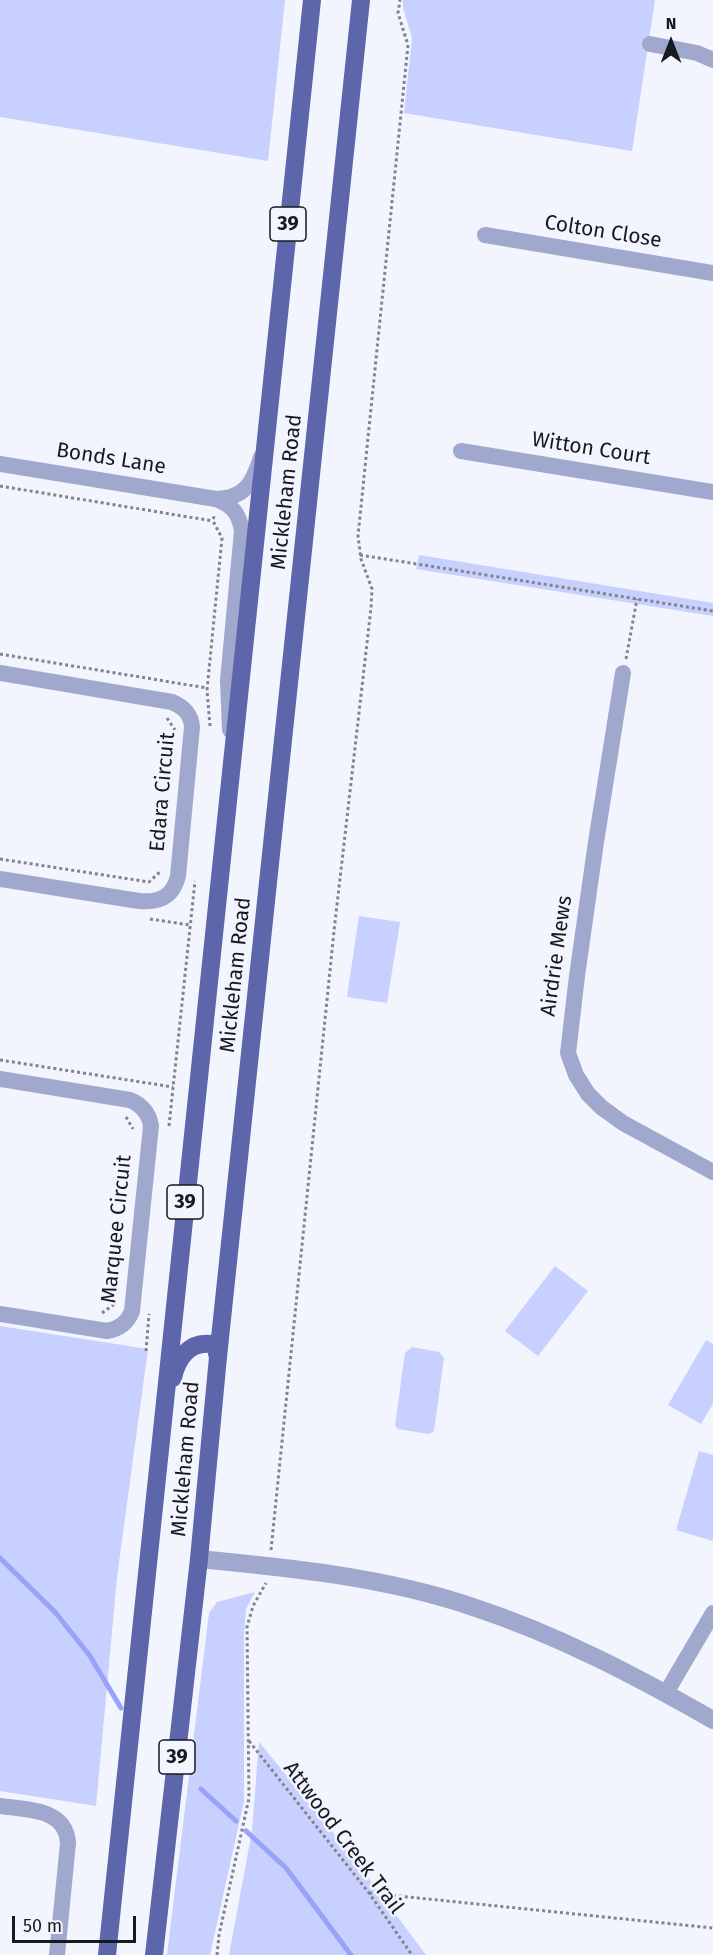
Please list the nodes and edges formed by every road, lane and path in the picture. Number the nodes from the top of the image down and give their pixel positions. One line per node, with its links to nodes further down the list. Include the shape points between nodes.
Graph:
1 (312, 0): 8 (main road, Mickleham Road / 39)
2 (361, 0): 42 (main road, Mickleham Road / 39)
3 (400, 0): 15 (path, via 399,13 408,45 358,536)
4 (650, 44): 5 (street)
5 (713, 60)
6 (485, 235): 7 (street, Colton Close)
7 (713, 273)
8 (264, 448): 13 (street, via 255,475 244,490 236,496); 25 (main road, Mickleham Road / 39)
9 (461, 451): 12 (street, Witton Court)
10 (0, 464): 13 (street, Bonds Lane)
11 (0, 486): 14 (path)
12 (713, 492)
13 (216, 499): 14 (path); 25 (street, via 235,510 242,531 228,680)
14 (213, 521): 21 (path, via 222,538)
15 (360, 555): 16 (path); 45 (path, via 372,589 371,608)
16 (637, 599): 17 (path); 20 (path)
17 (713, 611)
18 (0, 654): 21 (path)
19 (0, 673): 29 (street, Edara Circuit, via 172,702 186,712 192,727 178,876 166,897 139,901)
20 (623, 673): 36 (street, Airdrie Mews, via 568,1053 576,1075 601,1107)
21 (207, 688): 23 (path)
22 (166, 717): 24 (path, via 175,729)
23 (210, 733)
24 (174, 740)
25 (232, 753): 43 (main road, Mickleham Road / 39)
26 (0, 859): 27 (path, via 149,882 161,873)
27 (162, 862)
28 (196, 870): 32 (path)
29 (0, 879)
30 (0, 1060): 32 (path)
31 (0, 1078): 40 (street, Marquee Circuit, via 123,1098 143,1107 151,1126 131,1315 120,1327 108,1331)
32 (173, 1087): 35 (path)
33 (126, 1116): 34 (path)
34 (134, 1130)
35 (168, 1133)
36 (713, 1172)
37 (116, 1303): 39 (path, via 103,1313)
38 (150, 1308): 41 (path)
39 (91, 1311)
40 (0, 1314)
41 (146, 1351)
42 (218, 1357): 43 (main road, via 214,1346 207,1343 191,1348 182,1358 175,1368); 44 (main road, Mickleham Road / 39)
43 (160, 1439): 54 (main road, Mickleham Road / 39)
44 (199, 1559): 45 (street); 55 (main road, Mickleham Road / 39)
45 (269, 1566): 47 (street, via 366,1579 472,1606 568,1643); 49 (path, via 248,1627)
46 (713, 1613): 47 (street)
47 (666, 1693): 48 (street)
48 (713, 1720)
49 (248, 1740): 51 (path, Attwood Creek Trail); 56 (path, via 249,1798)
50 (0, 1806): 53 (street, via 53,1816 66,1831)
51 (369, 1893): 52 (path); 57 (path, Attwood Creek Trail)
52 (713, 1928)
53 (57, 1955)
54 (107, 1955)
55 (154, 1955)
56 (217, 1955)
57 (412, 1955)

